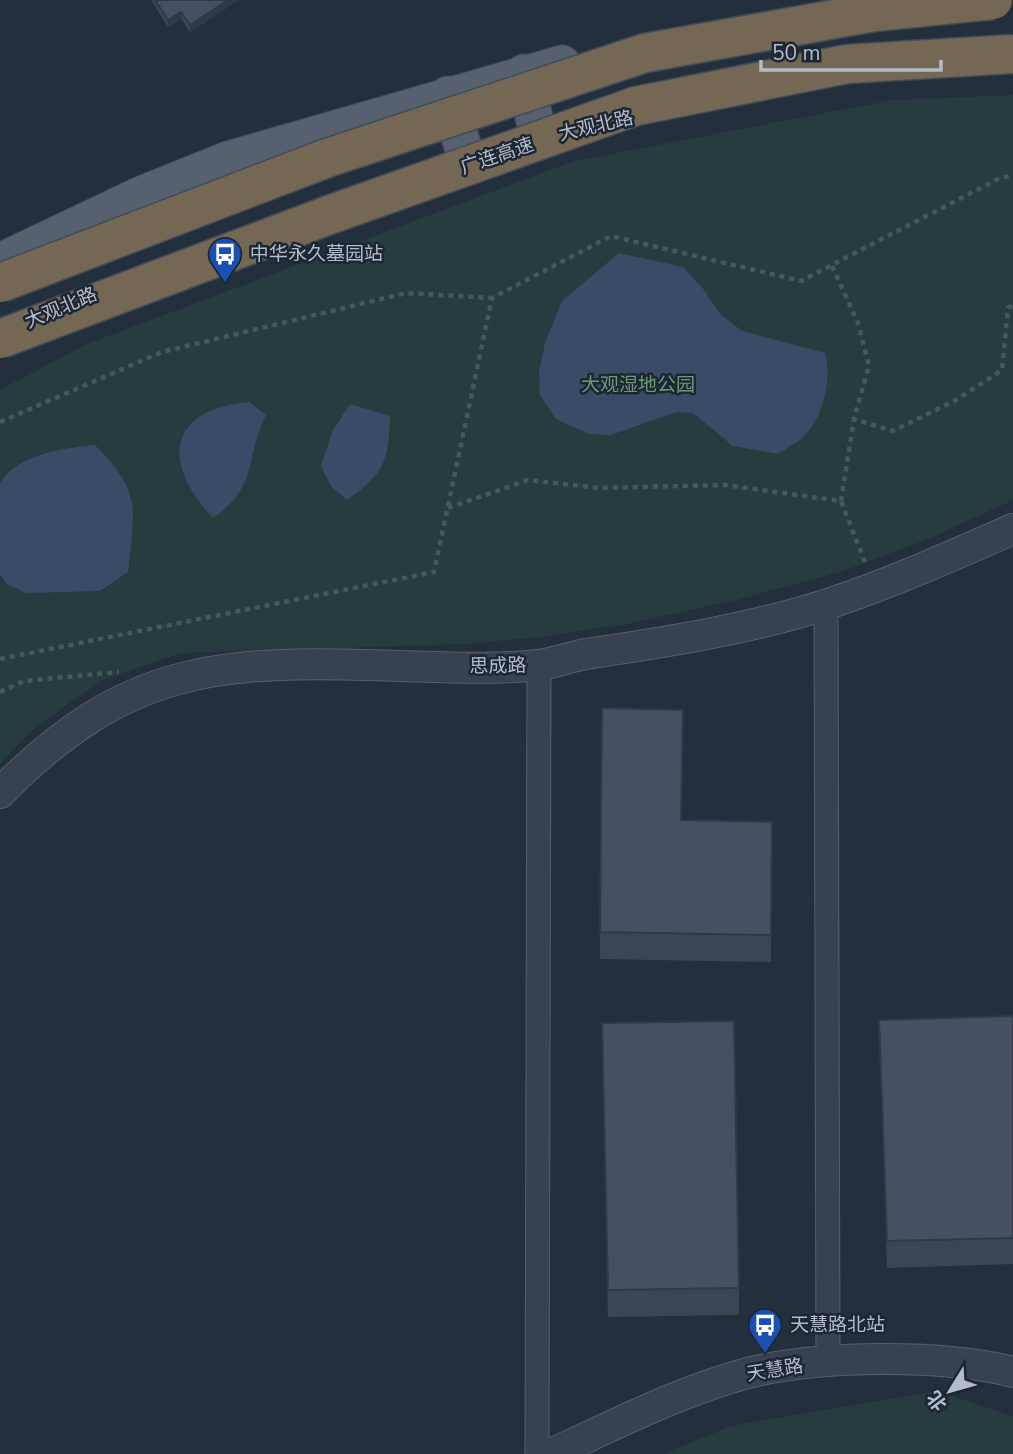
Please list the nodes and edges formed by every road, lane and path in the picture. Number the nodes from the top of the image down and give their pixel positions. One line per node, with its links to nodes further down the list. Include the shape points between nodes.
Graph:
1 (846, 0): 4 (main road)
2 (993, 0): 11 (highway, bridge, via 874,12 645,53 327,158)
3 (1013, 53): 6 (main road, 大观北路, via 771,90); 14 (highway, 广连高速, bridge, via 847,64 636,106)
4 (524, 73): 5 (main road); 6 (main road)
5 (448, 95): 7 (main road); 9 (main road, via 228,160 141,195)
6 (539, 139): 7 (main road, 大观北路)
7 (467, 158): 14 (main road, 大观北路, via 225,240)
8 (1013, 175): 10 (path)
9 (0, 262)
10 (832, 265): 12 (path, via 801,281 611,236); 15 (path, via 858,323 869,366)
11 (0, 282)
12 (492, 298): 16 (path, via 406,293 162,352); 18 (path)
13 (1013, 304): 15 (path, via 1008,308 1002,370 957,400 893,431)
14 (0, 337)
15 (854, 419): 17 (path)
16 (0, 422)
17 (841, 501): 18 (path, via 725,485 599,488 528,480); 20 (path)
18 (448, 508): 22 (path, via 435,572)
19 (1013, 529): 20 (street, 思成路)
20 (875, 588): 21 (street, 思成路)
21 (825, 605): 23 (street, 思成路, via 670,642); 27 (street)
22 (0, 659)
23 (539, 665): 26 (street, 思成路, via 312,663 194,673 124,698 87,718 57,738); 29 (street)
24 (128, 671): 25 (path, via 24,681)
25 (0, 691)
26 (0, 793)
27 (828, 1362): 28 (street, 天慧路, via 936,1361); 30 (street, 天慧路, via 751,1373 701,1388)
28 (1013, 1372)
29 (537, 1454)
30 (551, 1454)

